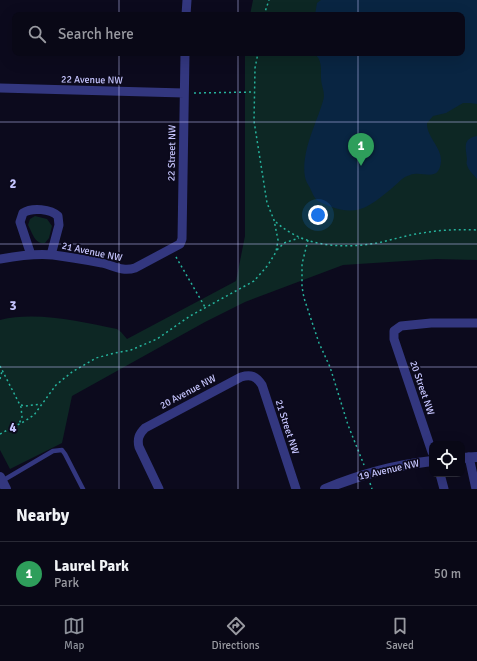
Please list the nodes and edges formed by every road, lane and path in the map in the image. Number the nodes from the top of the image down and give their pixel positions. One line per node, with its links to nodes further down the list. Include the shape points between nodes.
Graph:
1 (187, 0): 3 (street)
2 (269, 0): 4 (path)
3 (186, 12)
4 (265, 12)
5 (185, 56): 9 (street, 22 Street NW)
6 (257, 56): 8 (path)
7 (0, 88): 9 (street, 22 Avenue NW)
8 (254, 92): 9 (path); 10 (path, via 254,121 261,166 267,203)
9 (184, 93): 14 (street, 22 Street NW, via 182,239 180,244)
10 (274, 220): 12 (path); 15 (path, via 278,240)
11 (477, 230): 13 (path, via 436,231 355,245 335,246)
12 (300, 238): 13 (path); 15 (path, via 284,243)
13 (308, 240): 31 (path, via 302,264 304,298)
14 (171, 248): 17 (street, 21 Avenue NW, via 129,270); 19 (path)
15 (276, 252): 19 (path, via 254,281)
16 (31, 255): 17 (street, 21 Avenue NW); 17 (street, 21 Avenue NW, via 20,222 23,213 29,210 52,212 58,216 60,224); 18 (street, 21 Avenue NW)
17 (51, 255)
18 (0, 259)
19 (205, 307): 26 (path, via 149,343 102,356 79,368 64,378)
20 (477, 323): 29 (street, 20 Street NW, via 431,323 401,326 394,331 394,339)
21 (0, 366): 22 (path)
22 (2, 371): 24 (path); 25 (path)
23 (253, 376): 36 (street, 20 Avenue NW, via 234,380 145,428 138,436 139,447); 37 (street, 21 Street NW, via 262,385)
24 (0, 379)
25 (20, 404): 26 (path); 27 (path, via 22,417)
26 (42, 404): 27 (path, via 34,414)
27 (19, 424): 28 (path)
28 (0, 434)
29 (429, 443)
30 (469, 457): 40 (street)
31 (363, 461)
32 (429, 461): 38 (street, 19 Avenue NW, via 379,470)
33 (441, 477): 39 (street)
34 (3, 482): 35 (lane, via 57,449 65,454)
35 (83, 489)
36 (159, 489)
37 (296, 489)
38 (325, 489)
39 (444, 489)
40 (476, 489)

